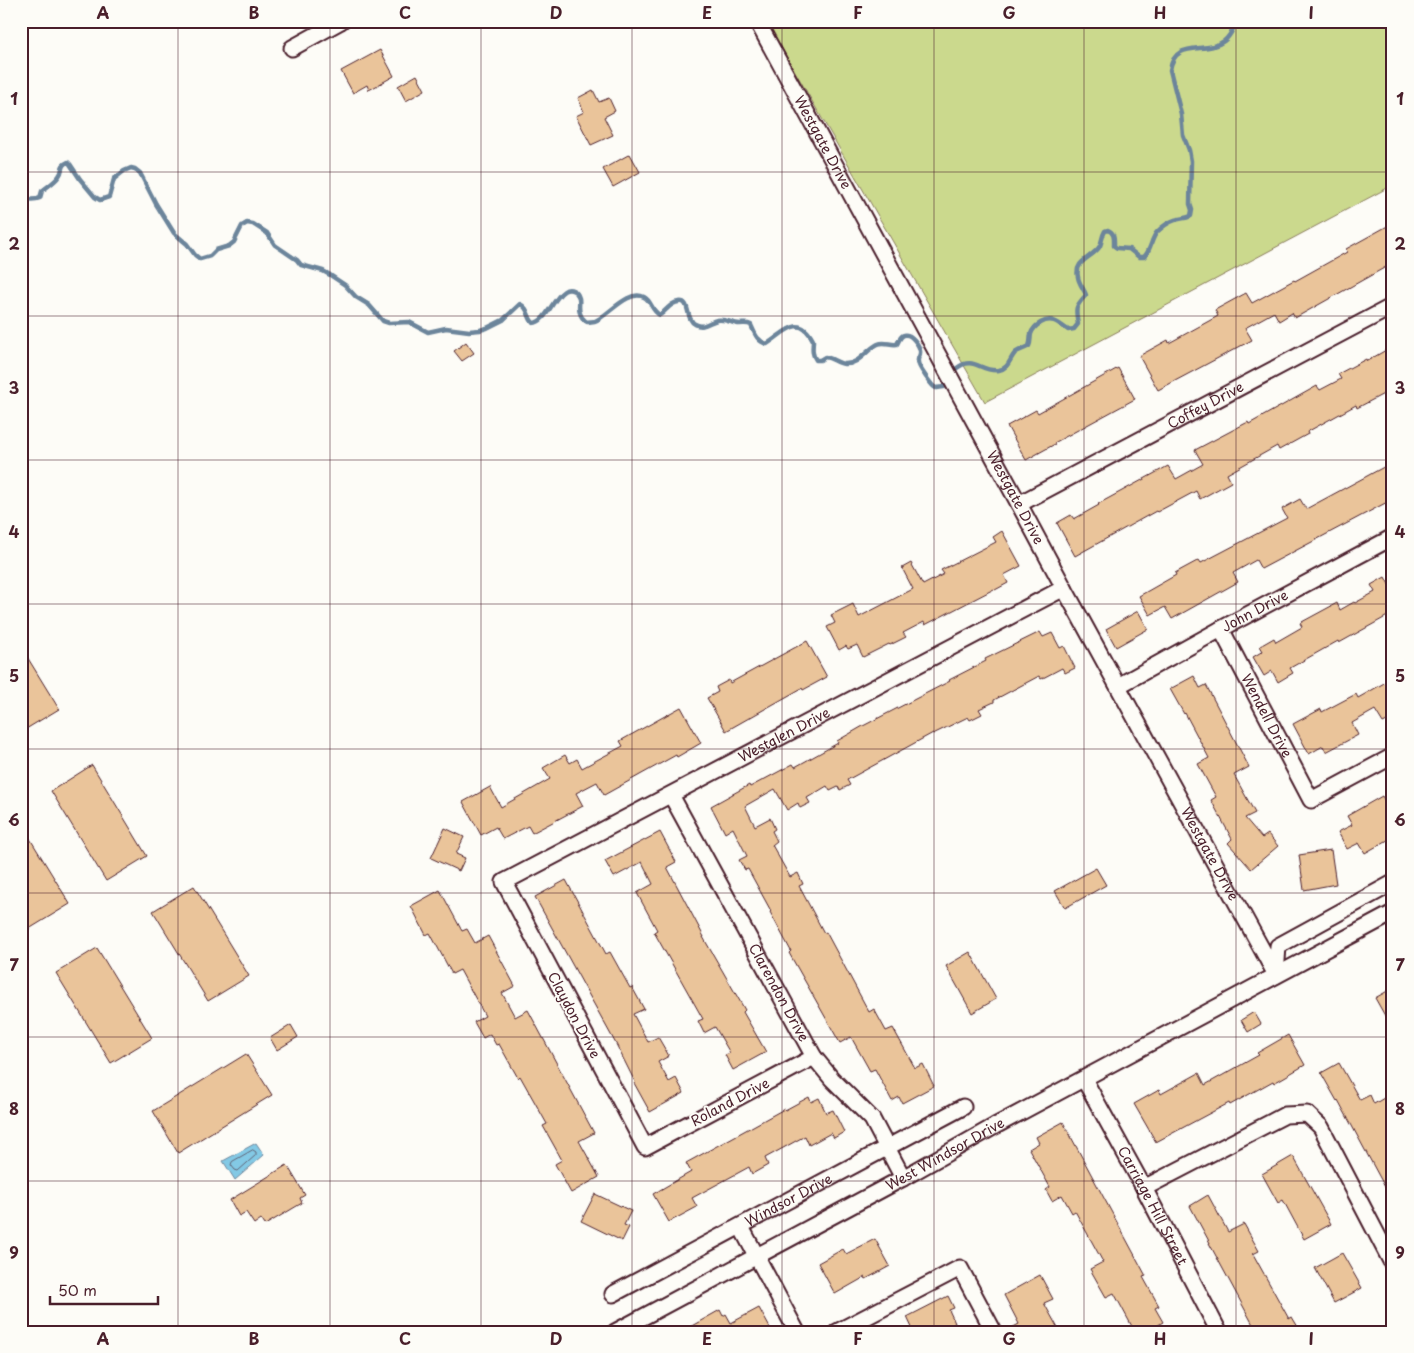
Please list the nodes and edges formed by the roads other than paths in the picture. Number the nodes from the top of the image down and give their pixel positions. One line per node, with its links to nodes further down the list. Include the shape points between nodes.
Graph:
1 (342, 21): 3 (street)
2 (756, 21): 5 (street, Westgate Drive)
3 (292, 48)
4 (1393, 306): 5 (street, Coffey Drive)
5 (1019, 504): 7 (street, Westgate Drive)
6 (1393, 537): 8 (street, John Drive)
7 (1064, 588): 9 (street, Westgate Drive); 11 (street, Westglen Drive)
8 (1221, 629): 9 (street, John Drive); 10 (street, Wendell Drive, via 1312,800)
9 (1118, 686): 15 (street, Westgate Drive)
10 (1393, 756)
11 (670, 795): 12 (street, Westglen Drive); 16 (street, Clarendon Drive)
12 (504, 882): 19 (street, Claydon Drive)
13 (1393, 883): 15 (street, via 1278,946)
14 (1393, 913): 15 (street, West Windsor Drive)
15 (1276, 975): 17 (street, West Windsor Drive)
16 (814, 1057): 19 (street, Roland Drive); 20 (street, Clarendon Drive, via 872,1120)
17 (1084, 1079): 21 (street, West Windsor Drive); 22 (street, Carriage Hill Street)
18 (962, 1107): 20 (street, Windsor Drive)
19 (645, 1147)
20 (887, 1148): 21 (street, Clarendon Drive); 23 (street, Windsor Drive)
21 (903, 1178): 24 (street, West Windsor Drive)
22 (1144, 1188): 25 (street, via 1284,1115 1307,1114 1321,1127); 31 (street, Carriage Hill Street)
23 (741, 1227): 24 (street); 26 (street, Windsor Drive)
24 (756, 1257): 27 (street, West Windsor Drive); 28 (street)
25 (1393, 1265)
26 (614, 1294)
27 (615, 1332)
28 (797, 1332)
29 (837, 1332): 30 (street, via 960,1268)
30 (994, 1332)
31 (1219, 1332)

